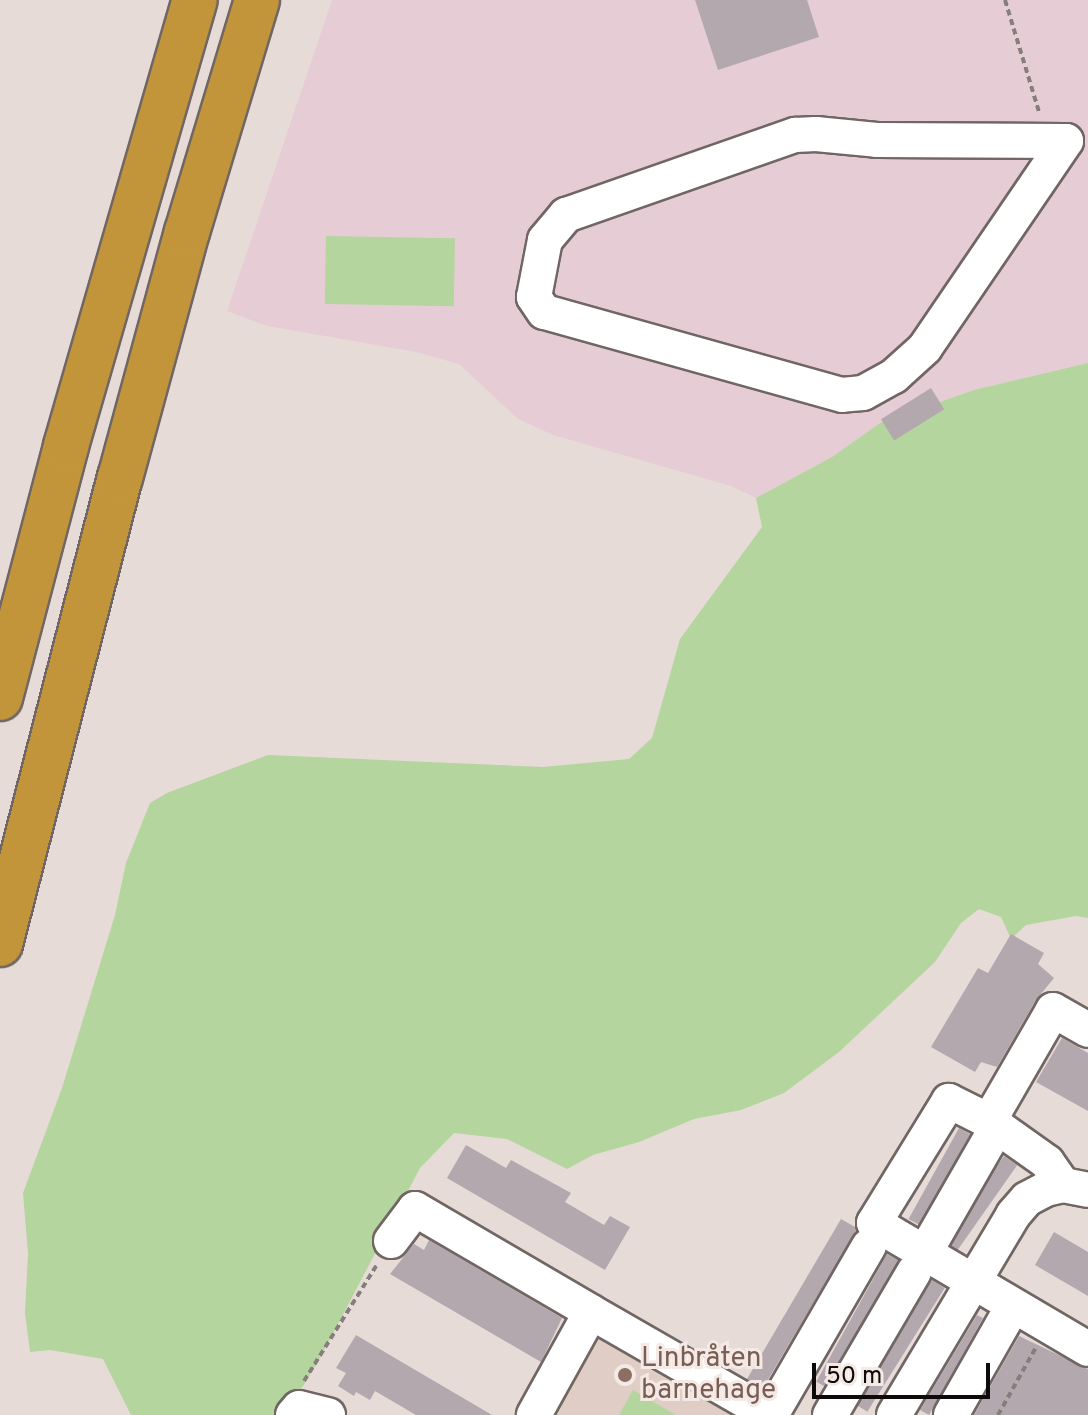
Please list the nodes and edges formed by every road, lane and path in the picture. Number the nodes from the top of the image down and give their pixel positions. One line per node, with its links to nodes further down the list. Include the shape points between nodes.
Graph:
1 (195, 0): 5 (highway, via 66,446)
2 (257, 0): 6 (highway, via 120,478)
3 (1005, 0): 4 (path)
4 (1067, 139): 4 (street, via 925,348 894,376 863,393 827,392 544,312 534,297 545,240 566,215 795,135)
5 (0, 698)
6 (0, 944)
7 (1088, 1030): 8 (street, via 1053,1010)
8 (989, 1131): 9 (street, via 1047,1162); 12 (street); 12 (street, via 949,1101 874,1223)
9 (1075, 1188): 13 (street, via 1027,1199)
10 (391, 1241): 14 (street, via 415,1209); 18 (path, via 296,1394)
11 (869, 1246): 20 (street)
12 (919, 1263): 13 (street); 21 (street)
13 (973, 1283): 16 (street); 22 (street)
14 (591, 1312): 19 (street); 20 (street)
15 (1006, 1318): 23 (street)
16 (1048, 1326): 17 (street); 24 (path)
17 (1088, 1349)
18 (306, 1413)
19 (534, 1415)
20 (771, 1415)
21 (830, 1415)
22 (894, 1415)
23 (951, 1415)
24 (998, 1415)

